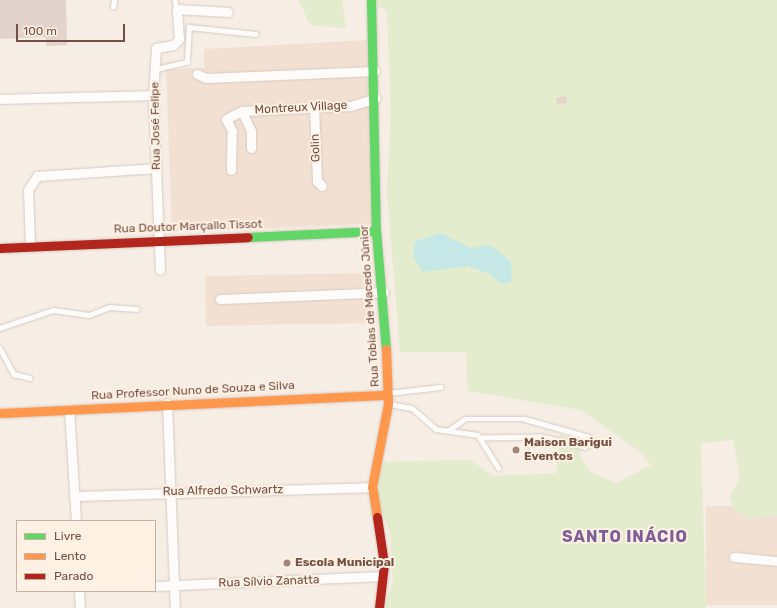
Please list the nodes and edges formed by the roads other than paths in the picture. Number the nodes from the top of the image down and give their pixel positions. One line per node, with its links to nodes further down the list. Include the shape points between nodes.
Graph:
1 (114, 0): 4 (lane)
2 (371, 0): 8 (street, Rua Tobias de Macedo Júnior)
3 (176, 5): 5 (street); 7 (street, Rua José Felipe, via 179,39 173,45 156,48)
4 (114, 7)
5 (228, 12)
6 (256, 34): 7 (lane, via 189,27 187,62)
7 (156, 69): 10 (street, Rua José Felipe)
8 (376, 71): 9 (street, via 206,78); 11 (street, Rua Tobias de Macedo Júnior)
9 (197, 74)
10 (153, 95): 12 (street); 16 (street, Rua José Felipe)
11 (376, 98): 13 (street, Montreux Village, via 351,106); 19 (street, Rua Tobias de Macedo Júnior)
12 (0, 99)
13 (314, 108): 14 (street, Montreux Village); 18 (street, Golin, via 317,181)
14 (242, 111): 15 (street, via 250,131); 17 (street, Montreux Village, via 226,119 232,131)
15 (251, 148)
16 (157, 168): 20 (street, Rua José Felipe); 21 (street, via 37,176 28,190)
17 (231, 170)
18 (322, 186)
19 (376, 231): 20 (street, Rua Doutor Marçallo Tissot); 24 (street, Rua Tobias de Macedo Júnior)
20 (159, 239): 21 (street, Rua Doutor Marçallo Tissot); 23 (street, Rua José Felipe)
21 (30, 246): 22 (street, Rua Doutor Marçallo Tissot)
22 (0, 248)
23 (160, 270)
24 (384, 292): 25 (street); 31 (street, Rua Tobias de Macedo Júnior)
25 (220, 299)
26 (136, 309): 27 (lane, via 110,307 89,315 46,311)
27 (0, 328)
28 (0, 348): 29 (lane, via 14,374)
29 (30, 378)
30 (441, 387): 31 (lane)
31 (388, 397): 32 (street, Rua Professor Nuno de Souza e Silva); 35 (lane, via 412,408 436,429); 38 (street, Rua Tobias de Macedo Júnior)
32 (167, 403): 33 (street, Rua Professor Nuno de Souza e Silva); 39 (street)
33 (68, 410): 34 (street, Rua Professor Nuno de Souza e Silva); 40 (street)
34 (0, 413)
35 (449, 430): 36 (lane); 36 (lane, via 465,419 526,419 589,437 591,443 585,447 541,436)
36 (483, 438): 37 (lane, via 491,460)
37 (499, 468)
38 (372, 486): 39 (street, Rua Alfredo Schwartz); 44 (street, Rua Tobias de Macedo Júnior, via 372,504 383,550)
39 (172, 492): 40 (street, Rua Alfredo Schwartz); 46 (street)
40 (74, 496): 41 (street)
41 (76, 520)
42 (734, 557): 43 (street)
43 (777, 561)
44 (383, 576): 46 (street, Rua Sílvio Zanatta); 50 (street, Rua Tobias de Macedo Júnior)
45 (156, 586): 46 (street, Rua Sílvio Zanatta)
46 (174, 586): 49 (street)
47 (79, 592): 48 (street)
48 (80, 608)
49 (175, 608)
50 (379, 608)

